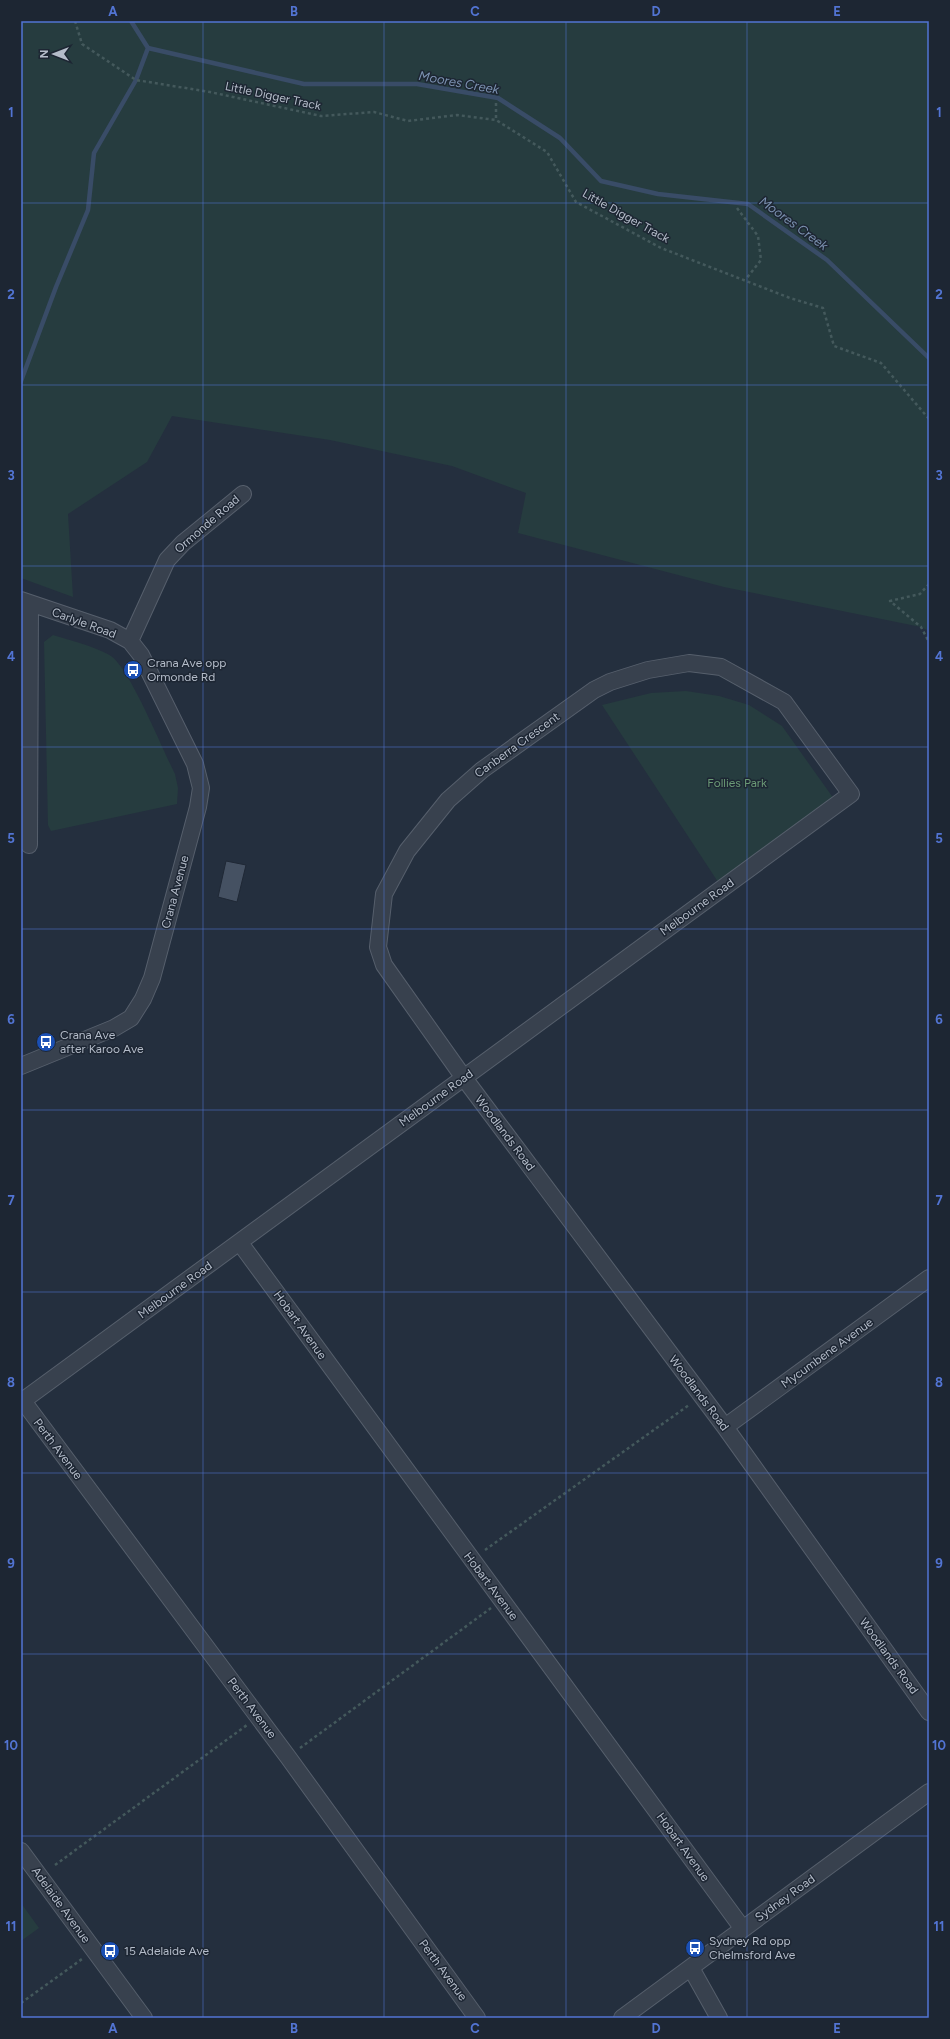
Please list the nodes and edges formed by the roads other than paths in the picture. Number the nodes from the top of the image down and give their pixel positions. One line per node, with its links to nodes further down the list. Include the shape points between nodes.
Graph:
1 (243, 494): 3 (street, Ormonde Road, via 183,543 167,560)
2 (25, 602): 3 (street, Carlyle Road, via 110,630); 6 (street)
3 (130, 641): 4 (street, Carlyle Road)
4 (141, 655): 7 (street, Crana Avenue, via 195,764 201,788 198,808 152,978 131,1018 114,1028)
5 (851, 794): 8 (street, Melbourne Road); 8 (street, Canberra Crescent, via 784,702 721,666 690,663 648,670 594,690 482,770 448,800 407,851 384,894 378,947 384,965)
6 (29, 845)
7 (21, 1066)
8 (464, 1078): 9 (street, Melbourne Road); 12 (street, Woodlands Road)
9 (240, 1243): 11 (street, Melbourne Road); 16 (street, Hobart Avenue)
10 (929, 1278): 12 (street, Mycumbene Avenue)
11 (22, 1402): 19 (street, Perth Avenue, via 288,1757)
12 (725, 1427): 13 (street, Woodlands Road)
13 (929, 1712)
14 (929, 1792): 16 (street, Sydney Road)
15 (21, 1851): 18 (street, Adelaide Avenue)
16 (743, 1929): 17 (street, Sydney Road)
17 (691, 1968): 20 (street, Sydney Road); 21 (street)
18 (144, 2018)
19 (477, 2018)
20 (622, 2018)
21 (719, 2018)

